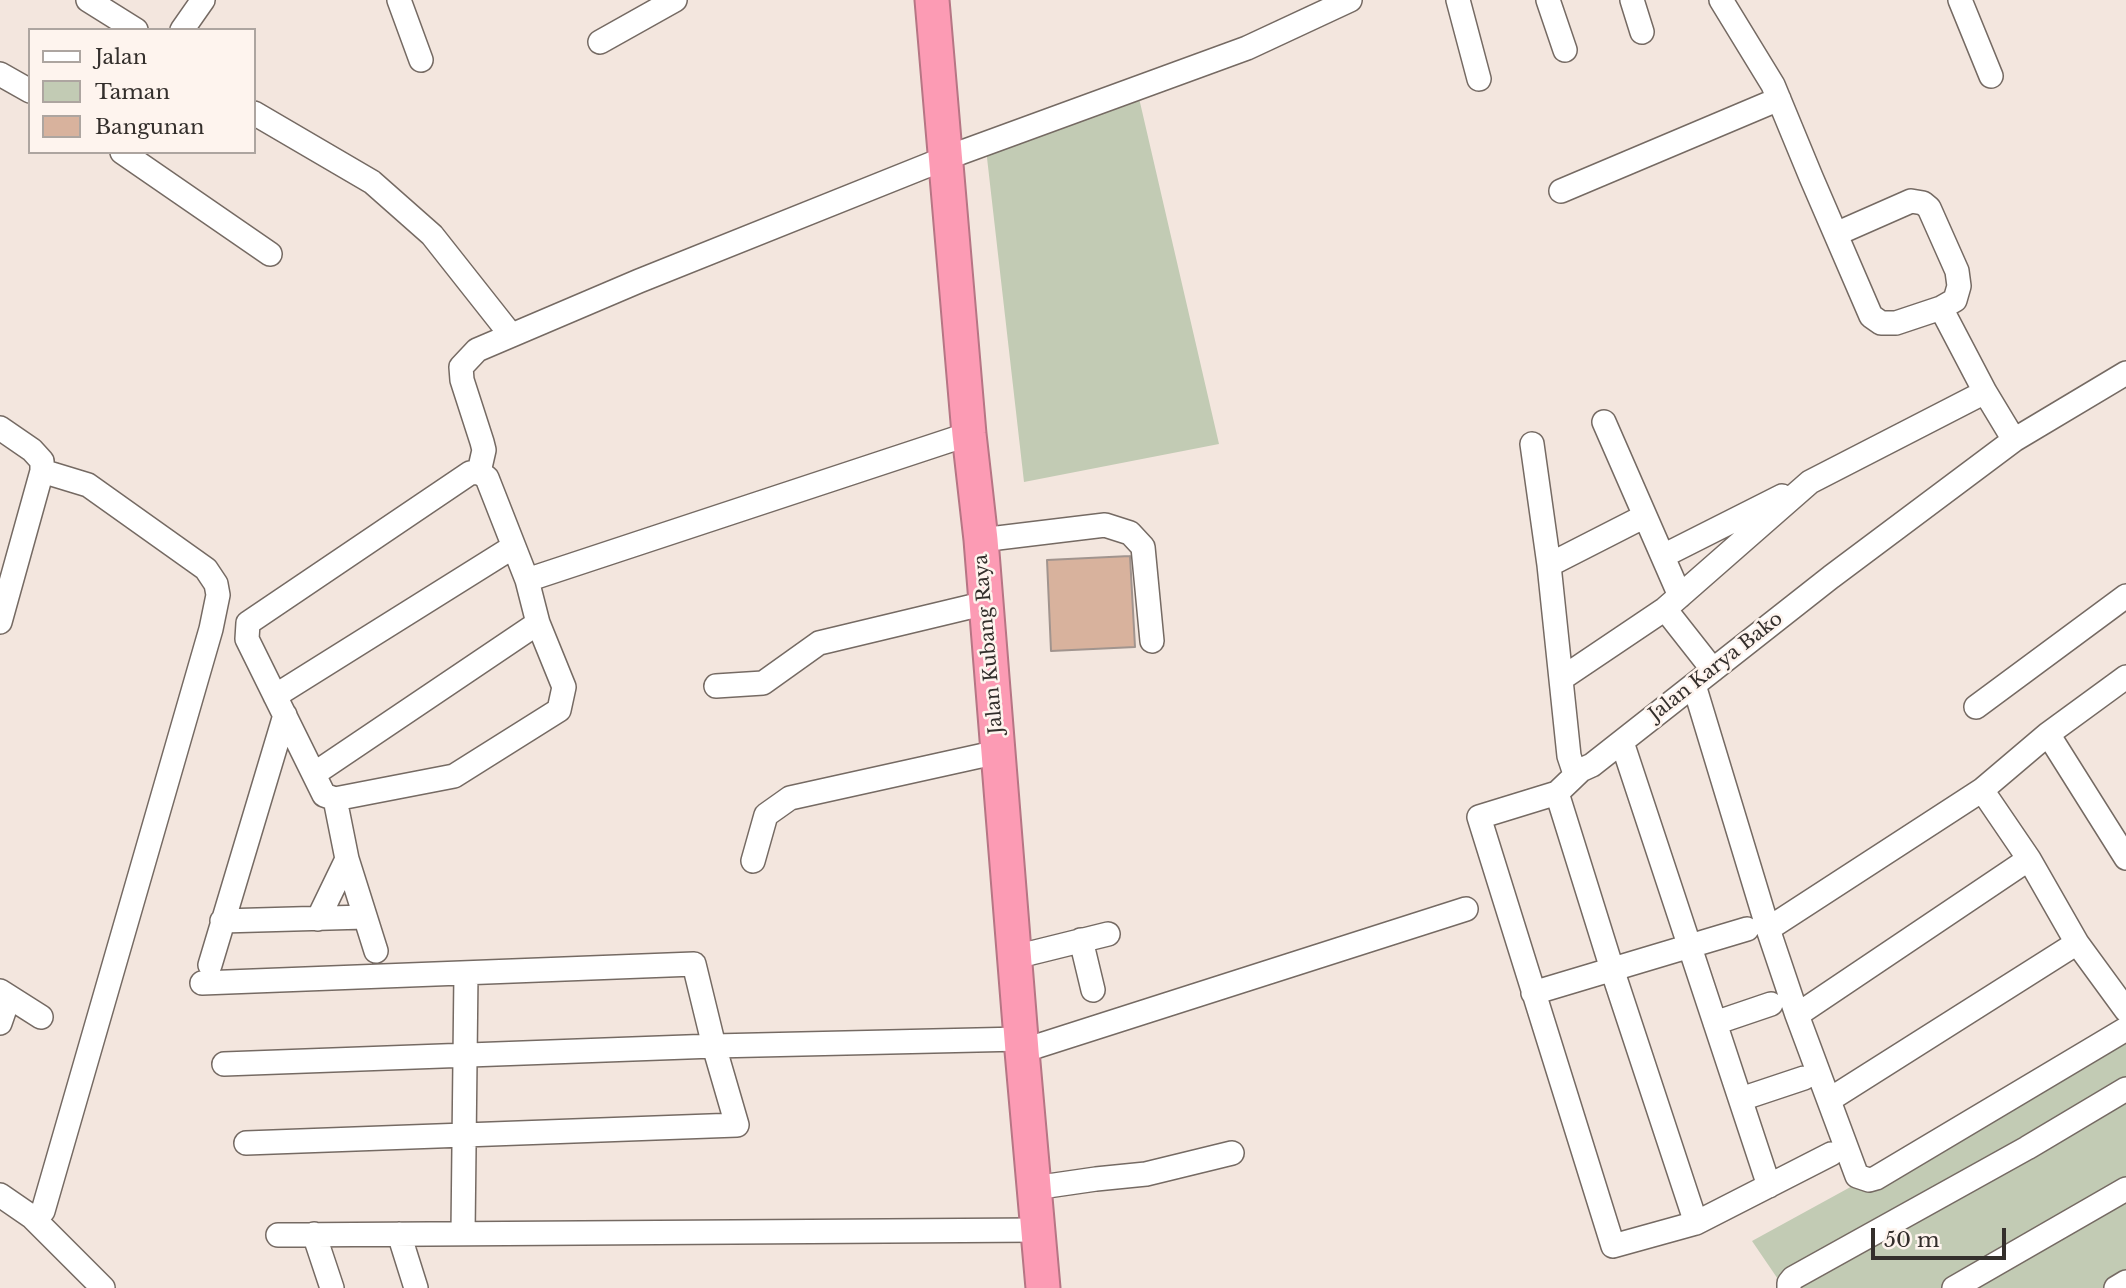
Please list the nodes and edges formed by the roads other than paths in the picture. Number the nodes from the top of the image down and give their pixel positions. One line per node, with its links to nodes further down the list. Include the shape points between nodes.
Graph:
1 (88, 0): 13 (street)
2 (203, 0): 14 (street)
3 (380, 0): 12 (street)
4 (675, 0): 16 (street)
5 (932, 0): 26 (highway, Jalan Kubang Raya)
6 (1350, 0): 26 (street, via 1247,48)
7 (1458, 0): 21 (street)
8 (1548, 0): 17 (street)
9 (1632, 0): 15 (street)
10 (1960, 0): 20 (street)
11 (1727, 1): 23 (street)
12 (402, 8): 18 (street)
13 (133, 28)
14 (183, 28)
15 (1642, 32)
16 (600, 42)
17 (1565, 50)
18 (421, 60)
19 (0, 74): 22 (street)
20 (1992, 76)
21 (1479, 79)
22 (28, 90)
23 (1779, 99): 27 (street); 28 (street)
24 (256, 114): 31 (street, via 372,182 432,236)
25 (125, 154): 29 (street)
26 (946, 158): 31 (street); 36 (highway, Jalan Kubang Raya)
27 (1561, 191)
28 (1836, 234): 30 (street, via 1877,321 1896,323); 30 (street, via 1911,201 1923,203 1957,271 1955,300)
29 (270, 254)
30 (1941, 307): 33 (street)
31 (511, 335): 40 (street, via 477,350 461,367 484,450)
32 (2126, 373): 37 (street, Jalan Karya Bako)
33 (1985, 392): 37 (street); 41 (street)
34 (1604, 422): 42 (street)
35 (0, 428): 39 (street, via 32,450 42,461)
36 (969, 434): 43 (highway, Jalan Kubang Raya); 47 (street)
37 (2014, 440): 56 (street, Jalan Karya Bako)
38 (1532, 444): 46 (street)
39 (42, 471): 50 (street, via 88,485 206,569 216,583); 52 (street)
40 (479, 472): 44 (street, via 486,478); 53 (street, via 470,473)
41 (1810, 482): 45 (street); 49 (street)
42 (1645, 516): 45 (street); 46 (street)
43 (981, 540): 51 (highway, Jalan Kubang Raya); 55 (street, via 1105,526 1130,533 1143,547)
44 (513, 547): 47 (street); 61 (street)
45 (1663, 555): 49 (street)
46 (1549, 565): 57 (street)
47 (527, 580): 54 (street)
48 (2126, 596): 62 (street)
49 (1673, 602): 56 (street); 57 (street)
50 (217, 603): 53 (street); 114 (street, via 43,1211)
51 (986, 603): 59 (street, via 819,643 763,683); 65 (highway, Jalan Kubang Raya)
52 (0, 622)
53 (248, 623): 61 (street, via 247,639)
54 (538, 623): 67 (street); 70 (street, via 565,687 559,710 454,776)
55 (1152, 641)
56 (1713, 670): 58 (street, Jalan Karya Bako)
57 (1561, 679): 66 (street, via 1569,756 1573,768)
58 (1693, 685): 64 (street, Jalan Karya Bako); 79 (street)
59 (716, 686)
60 (2123, 686): 63 (street)
61 (280, 706): 67 (street); 78 (street)
62 (1976, 707)
63 (2048, 734): 68 (street); 71 (street)
64 (1622, 742): 66 (street, Jalan Karya Bako); 83 (street)
65 (998, 752): 74 (street, via 790,799 766,816); 85 (highway, Jalan Kubang Raya)
66 (1581, 771): 69 (street, Jalan Karya Bako)
67 (314, 774): 70 (street, via 324,795)
68 (1982, 790): 73 (street); 79 (street)
69 (1557, 793): 86 (street); 89 (street, via 1479,817)
70 (335, 799): 72 (street)
71 (2126, 858)
72 (346, 859): 76 (street); 77 (street)
73 (2029, 859): 82 (street); 93 (street)
74 (753, 861)
75 (1466, 909): 98 (street)
76 (365, 917): 77 (street); 84 (street)
77 (318, 919): 78 (street)
78 (222, 921): 87 (street, via 206,974)
79 (1757, 929): 83 (street); 93 (street)
80 (1108, 934): 81 (street)
81 (1082, 940): 85 (street); 88 (street)
82 (2077, 943): 92 (street); 105 (street)
83 (1690, 947): 86 (street); 96 (street)
84 (376, 951)
85 (1015, 957): 98 (highway, Jalan Kubang Raya)
86 (1612, 969): 89 (street); 115 (street)
87 (466, 973): 99 (street, via 694,964); 100 (street)
88 (1093, 990)
89 (1533, 993): 115 (street, via 1613,1246)
90 (4, 994): 94 (street); 95 (street)
91 (1772, 1004): 96 (street)
92 (2126, 1010)
93 (1797, 1015): 105 (street)
94 (41, 1017)
95 (0, 1023)
96 (1715, 1023): 104 (street)
97 (2126, 1029): 105 (street, via 1870,1180 1857,1176)
98 (1022, 1045): 99 (street); 111 (highway, Jalan Kubang Raya)
99 (714, 1046): 100 (street); 106 (street, via 737,1125)
100 (464, 1055): 101 (street); 106 (street)
101 (224, 1064)
102 (1804, 1078): 104 (street)
103 (2126, 1089): 126 (street, via 1793,1278)
104 (1741, 1099): 110 (street)
105 (1829, 1100)
106 (463, 1135): 107 (street); 117 (street)
107 (246, 1143)
108 (1232, 1153): 111 (street, via 1146,1174)
109 (1831, 1154): 110 (street)
110 (1769, 1185): 115 (street)
111 (1034, 1188): 116 (highway, Jalan Kubang Raya)
112 (2126, 1189): 127 (street)
113 (0, 1195): 114 (street)
114 (32, 1217): 122 (street)
115 (1696, 1223)
116 (1038, 1230): 117 (street); 125 (highway, Jalan Kubang Raya)
117 (463, 1233): 119 (street)
118 (314, 1234): 119 (street); 120 (street); 123 (street)
119 (399, 1234): 124 (street)
120 (278, 1235)
121 (2126, 1282): 128 (street)
122 (103, 1288)
123 (332, 1288)
124 (416, 1288)
125 (1043, 1288)
126 (1788, 1288)
127 (1954, 1288)
128 (2116, 1288)

